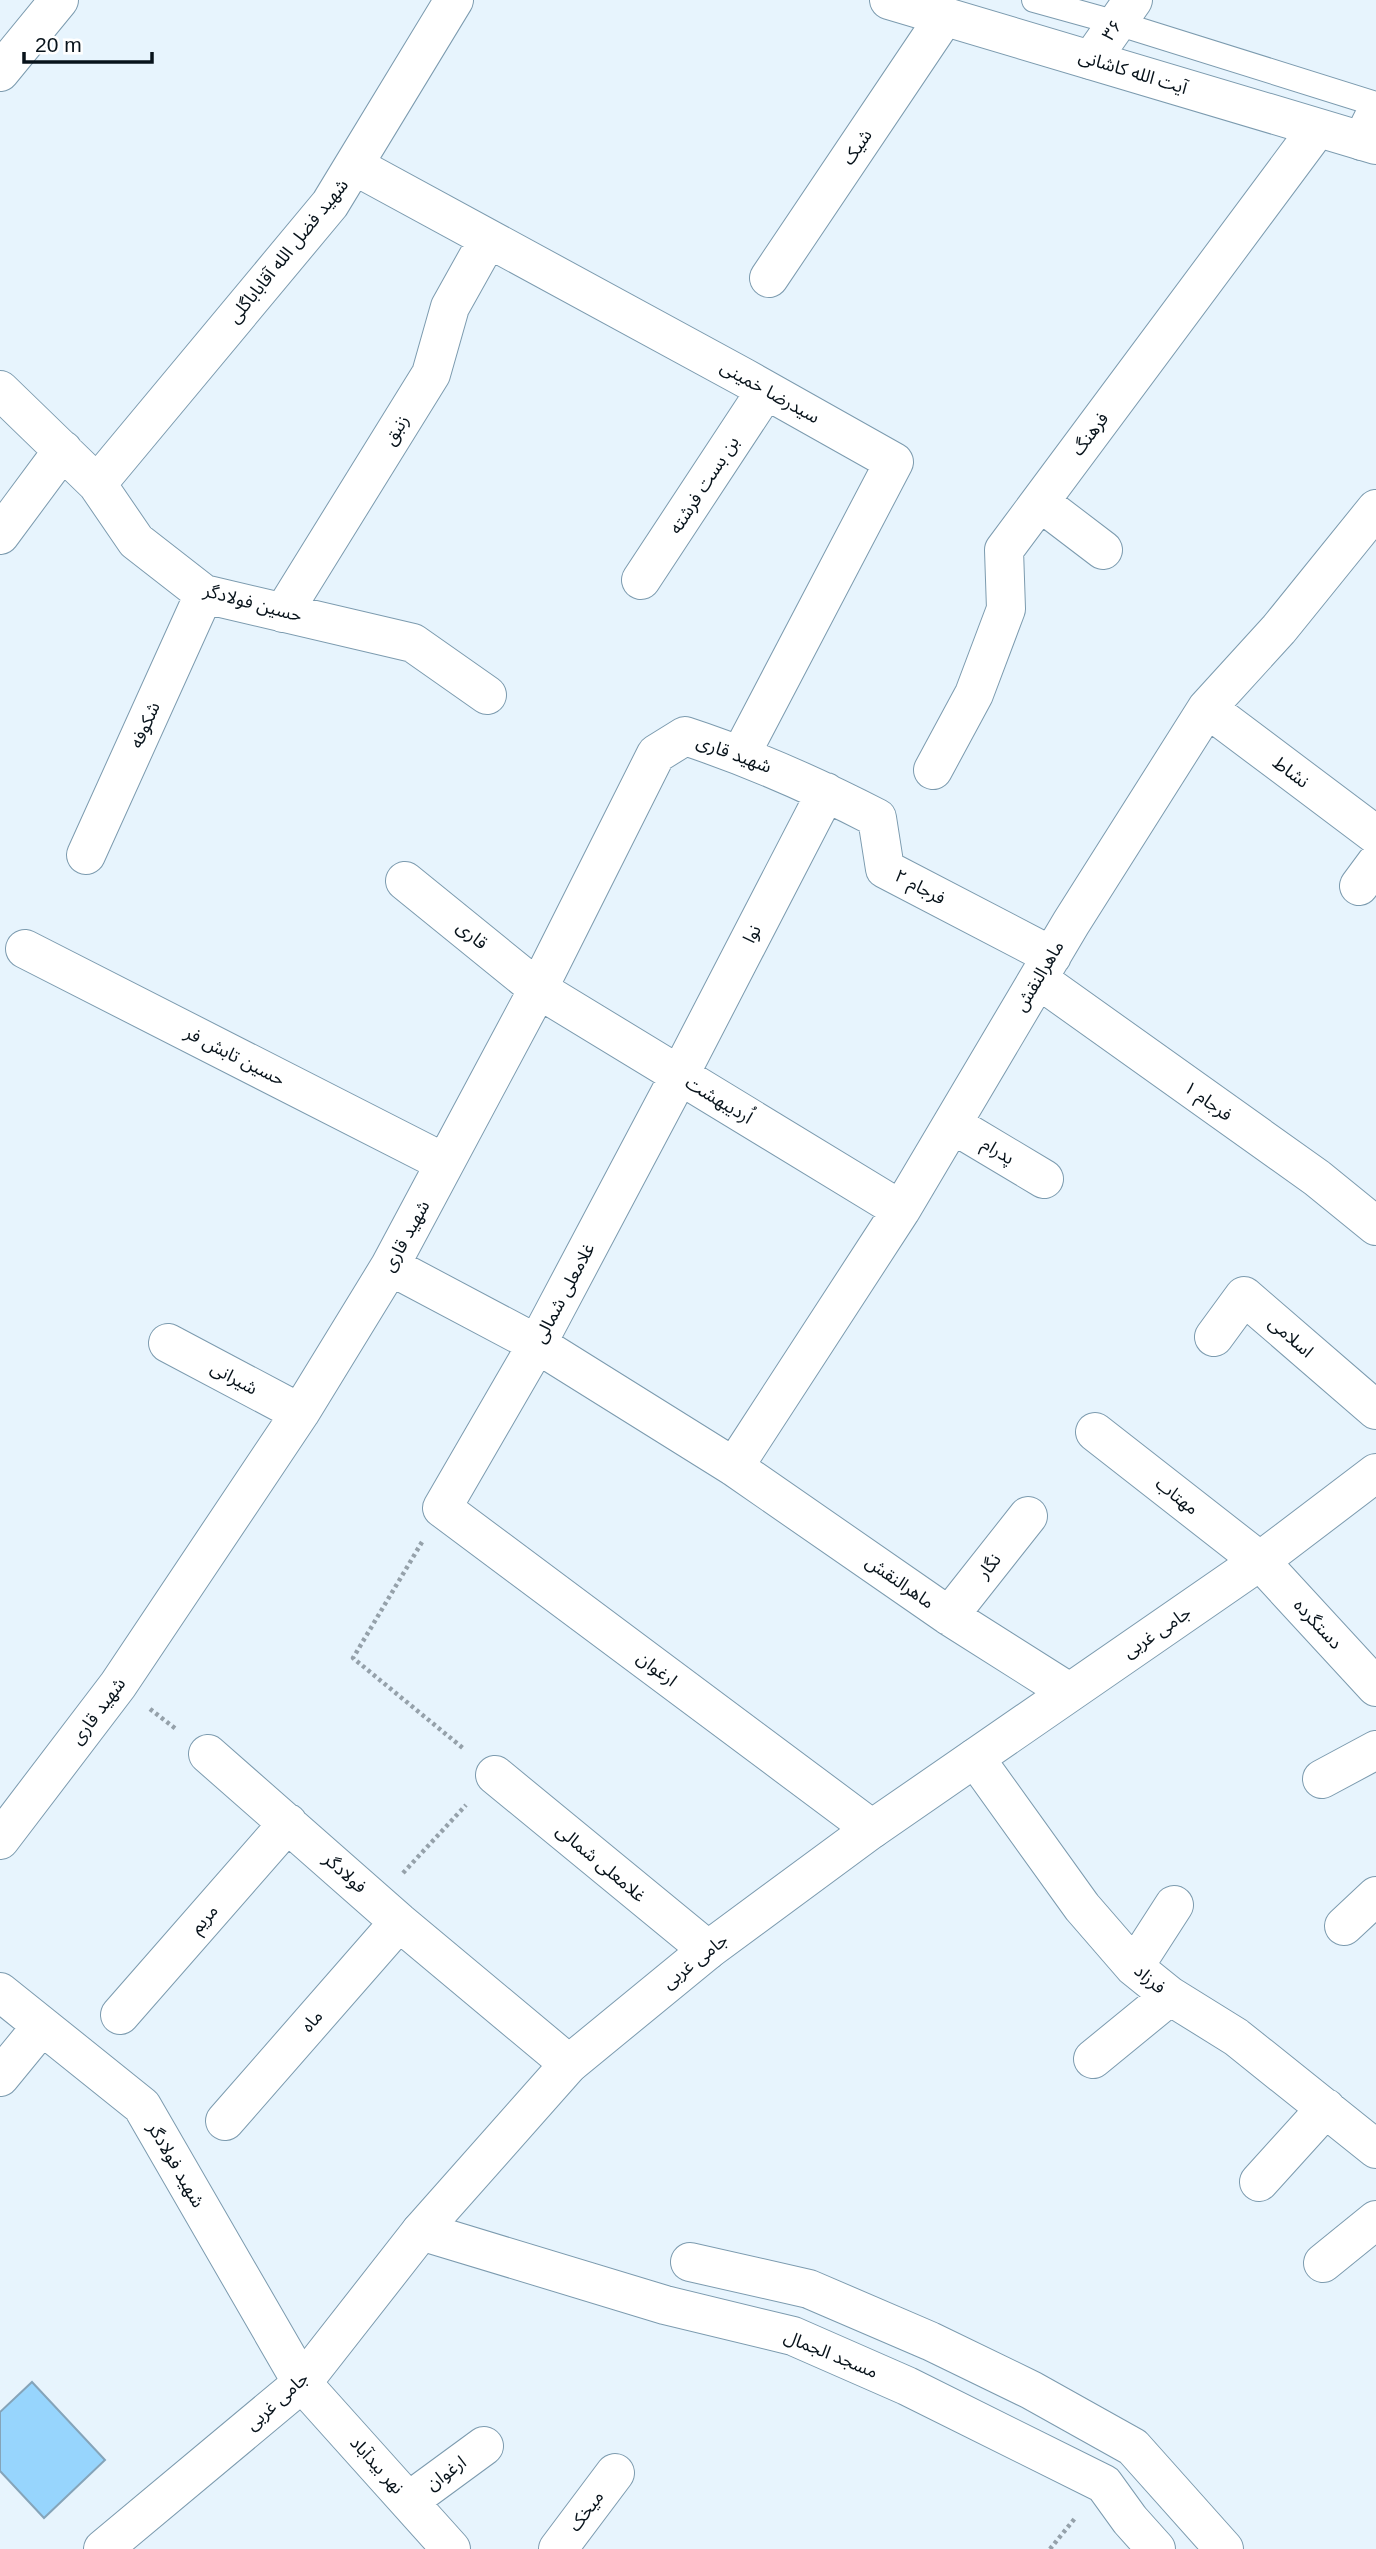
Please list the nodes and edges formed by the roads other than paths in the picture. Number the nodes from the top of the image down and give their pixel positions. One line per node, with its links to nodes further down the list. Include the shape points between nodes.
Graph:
1 (59, 0): 8 (street)
2 (454, 0): 12 (street, شهید فضل الله آقاباباگلی)
3 (889, 0): 6 (street, آیت الله کاشانی)
4 (1034, 0): 5 (lane)
5 (1125, 12): 7 (street, ۳۶); 9 (lane)
6 (945, 16): 7 (street, آیت الله کاشانی); 14 (street, شیک)
7 (1091, 60): 10 (street, آیت الله کاشانی)
8 (0, 72)
9 (1376, 104)
10 (1317, 129): 11 (street, آیت الله کاشانی); 19 (street, فرهنگ)
11 (1371, 133)
12 (355, 166): 13 (street, سیدرضا خمینی); 18 (street, شهید فضل الله آقاباباگلی, via 330,204)
13 (488, 239): 16 (street, سیدرضا خمینی); 25 (street, زنبق, via 450,307 431,374)
14 (769, 278)
15 (0, 390): 17 (street, حسین فولادگر)
16 (766, 390): 23 (street, بن بست فرشته); 28 (street, سیدرضا خمینی, via 894,462)
17 (63, 450): 18 (street, حسین فولادگر); 21 (street)
18 (97, 484): 24 (street, حسین فولادگر, via 136,541)
19 (1040, 502): 22 (street); 29 (street, فرهنگ, via 1004,550 1006,609 974,694)
20 (1376, 509): 27 (street, ماهرالنقش, via 1279,629)
21 (0, 535)
22 (1103, 551)
23 (641, 580)
24 (204, 594): 25 (street, حسین فولادگر); 32 (street, شکوفه)
25 (283, 613): 26 (street, حسین فولادگر, via 413,643)
26 (487, 695)
27 (1206, 708): 31 (street, نشاط); 35 (street, ماهرالنقش)
28 (741, 754): 30 (street, شهید قاری); 36 (street, شهید قاری, via 685,736 656,754)
29 (933, 770)
30 (825, 792): 35 (street, فرجام ۲, via 877,818 885,869); 37 (street, نوا)
31 (1376, 835)
32 (86, 855)
33 (405, 881): 36 (street, قاری)
34 (25, 949): 39 (street, حسین تابش فر)
35 (1045, 967): 38 (street, ماهرالنقش); 42 (street, فرجام ۱)
36 (538, 989): 37 (street, اُردیبهشت); 39 (street, شهید قاری)
37 (679, 1076): 41 (street, اُردیبهشت); 46 (street, غلامعلی شمالی)
38 (952, 1124): 40 (street, پدرام); 41 (street, ماهرالنقش)
39 (445, 1163): 43 (street, شهید قاری)
40 (1044, 1179)
41 (901, 1210): 50 (street, ماهرالنقش)
42 (1376, 1226)
43 (390, 1266): 46 (street, ماهرالنقش); 48 (street, شهید قاری)
44 (1214, 1337): 47 (street, اسلامی, via 1244,1296)
45 (168, 1343): 48 (street, شیرانی)
46 (537, 1343): 50 (street, ماهرالنقش); 52 (street, غلامعلی شمالی)
47 (1376, 1410)
48 (300, 1413): 65 (street, شهید قاری, via 118,1685)
49 (1095, 1432): 54 (street, مهتاب)
50 (734, 1467): 55 (street, ماهرالنقش)
51 (1376, 1473): 54 (street, جامی غربی)
52 (442, 1508): 64 (street, ارغوان)
53 (1028, 1516): 55 (street, نگار)
54 (1260, 1561): 56 (street, دستگرده); 57 (street, جامی غربی)
55 (949, 1616): 57 (street, ماهرالنقش)
56 (1376, 1687)
57 (1069, 1692): 60 (street, جامی غربی)
58 (1376, 1750): 62 (street)
59 (208, 1754): 63 (street, فولادگر)
60 (975, 1758): 64 (street, جامی غربی); 71 (street, فرزاد, via 1082,1907)
61 (495, 1775): 70 (street, غلامعلی شمالی)
62 (1322, 1779)
63 (288, 1823): 68 (street, فولادگر); 74 (street, مریم)
64 (872, 1829): 70 (street, جامی غربی)
65 (0, 1840)
66 (1376, 1896): 69 (street)
67 (1174, 1905): 71 (street)
68 (388, 1912): 77 (street, فولادگر); 80 (street, ماه)
69 (1344, 1926)
70 (708, 1950): 77 (street, جامی غربی)
71 (1134, 1967): 73 (street, فرزاد)
72 (0, 1992): 75 (street, شهید فولادگر)
73 (1170, 1996): 76 (street); 79 (street, فرزاد, via 1236,2037)
74 (120, 2015)
75 (41, 2027): 78 (street); 87 (street, شهید فولادگر, via 142,2106)
76 (1093, 2059)
77 (569, 2064): 84 (street, جامی غربی)
78 (0, 2077)
79 (1326, 2108): 81 (street, فرزاد); 82 (street)
80 (225, 2121)
81 (1376, 2149)
82 (1259, 2182)
83 (1376, 2220): 86 (street)
84 (421, 2231): 87 (street, جامی غربی); 94 (street, مسجد الجمال, via 666,2305 793,2336 907,2386 1104,2484)
85 (690, 2262): 95 (street, via 809,2289 1031,2390 1133,2447)
86 (1323, 2263)
87 (302, 2383): 90 (street, نهر بیدآباد); 91 (street, جامی غربی)
88 (484, 2446): 90 (street, ارغوان)
89 (615, 2473): 93 (street, میخک)
90 (409, 2501): 92 (street, نهر بیدآباد)
91 (103, 2549)
92 (451, 2549)
93 (558, 2549)
94 (1156, 2549)
95 (1224, 2549)

